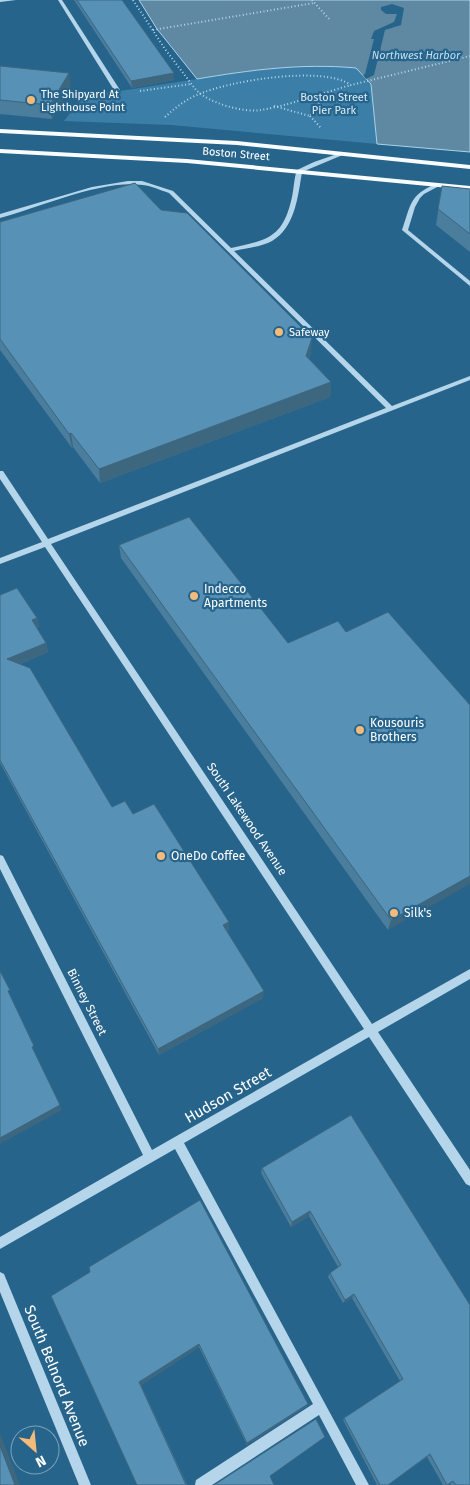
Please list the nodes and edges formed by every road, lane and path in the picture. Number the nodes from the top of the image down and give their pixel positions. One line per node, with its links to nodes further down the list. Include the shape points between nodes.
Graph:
1 (14, 0): 5 (street)
2 (60, 0): 12 (street)
3 (133, 0): 8 (path)
4 (312, 0): 6 (path)
5 (0, 1)
6 (314, 3): 7 (path); 8 (path)
7 (330, 20)
8 (153, 30): 10 (path)
9 (470, 56): 11 (path)
10 (191, 84): 12 (path, via 138,92); 14 (path)
11 (351, 84): 13 (path); 14 (path, via 338,78 265,78)
12 (117, 90)
13 (326, 92): 15 (path); 15 (path, via 310,116)
14 (199, 94): 15 (path, via 223,105 246,109 260,110); 16 (path)
15 (273, 106)
16 (163, 121)
17 (0, 131): 19 (main road, Boston Street, via 183,139)
18 (0, 151): 21 (main road, Boston Street, via 187,161)
19 (342, 154): 20 (main road, Boston Street); 21 (street)
20 (470, 167)
21 (299, 171): 22 (main road, Boston Street); 25 (street, via 290,214 282,229 271,239)
22 (438, 185): 23 (main road, Boston Street); 26 (street, via 423,191 414,200 404,230)
23 (470, 188)
24 (0, 216): 25 (street, via 105,186 141,182 171,192)
25 (230, 250): 28 (street)
26 (470, 284)
27 (470, 378): 28 (street)
28 (391, 409): 30 (street)
29 (0, 473): 30 (street, South Lakewood Avenue)
30 (46, 543): 31 (street); 34 (street, South Lakewood Avenue)
31 (0, 561)
32 (0, 859): 36 (street, Binney Street)
33 (470, 974): 34 (street, Hudson Street)
34 (372, 1031): 35 (street, Hudson Street); 37 (street, South Lakewood Avenue)
35 (177, 1142): 36 (street, Hudson Street); 40 (street)
36 (150, 1157): 38 (street, Hudson Street)
37 (470, 1180)
38 (0, 1243)
39 (0, 1278): 41 (street, South Belnord Avenue)
40 (320, 1407): 42 (street); 43 (street)
41 (85, 1485)
42 (201, 1485)
43 (363, 1485)

